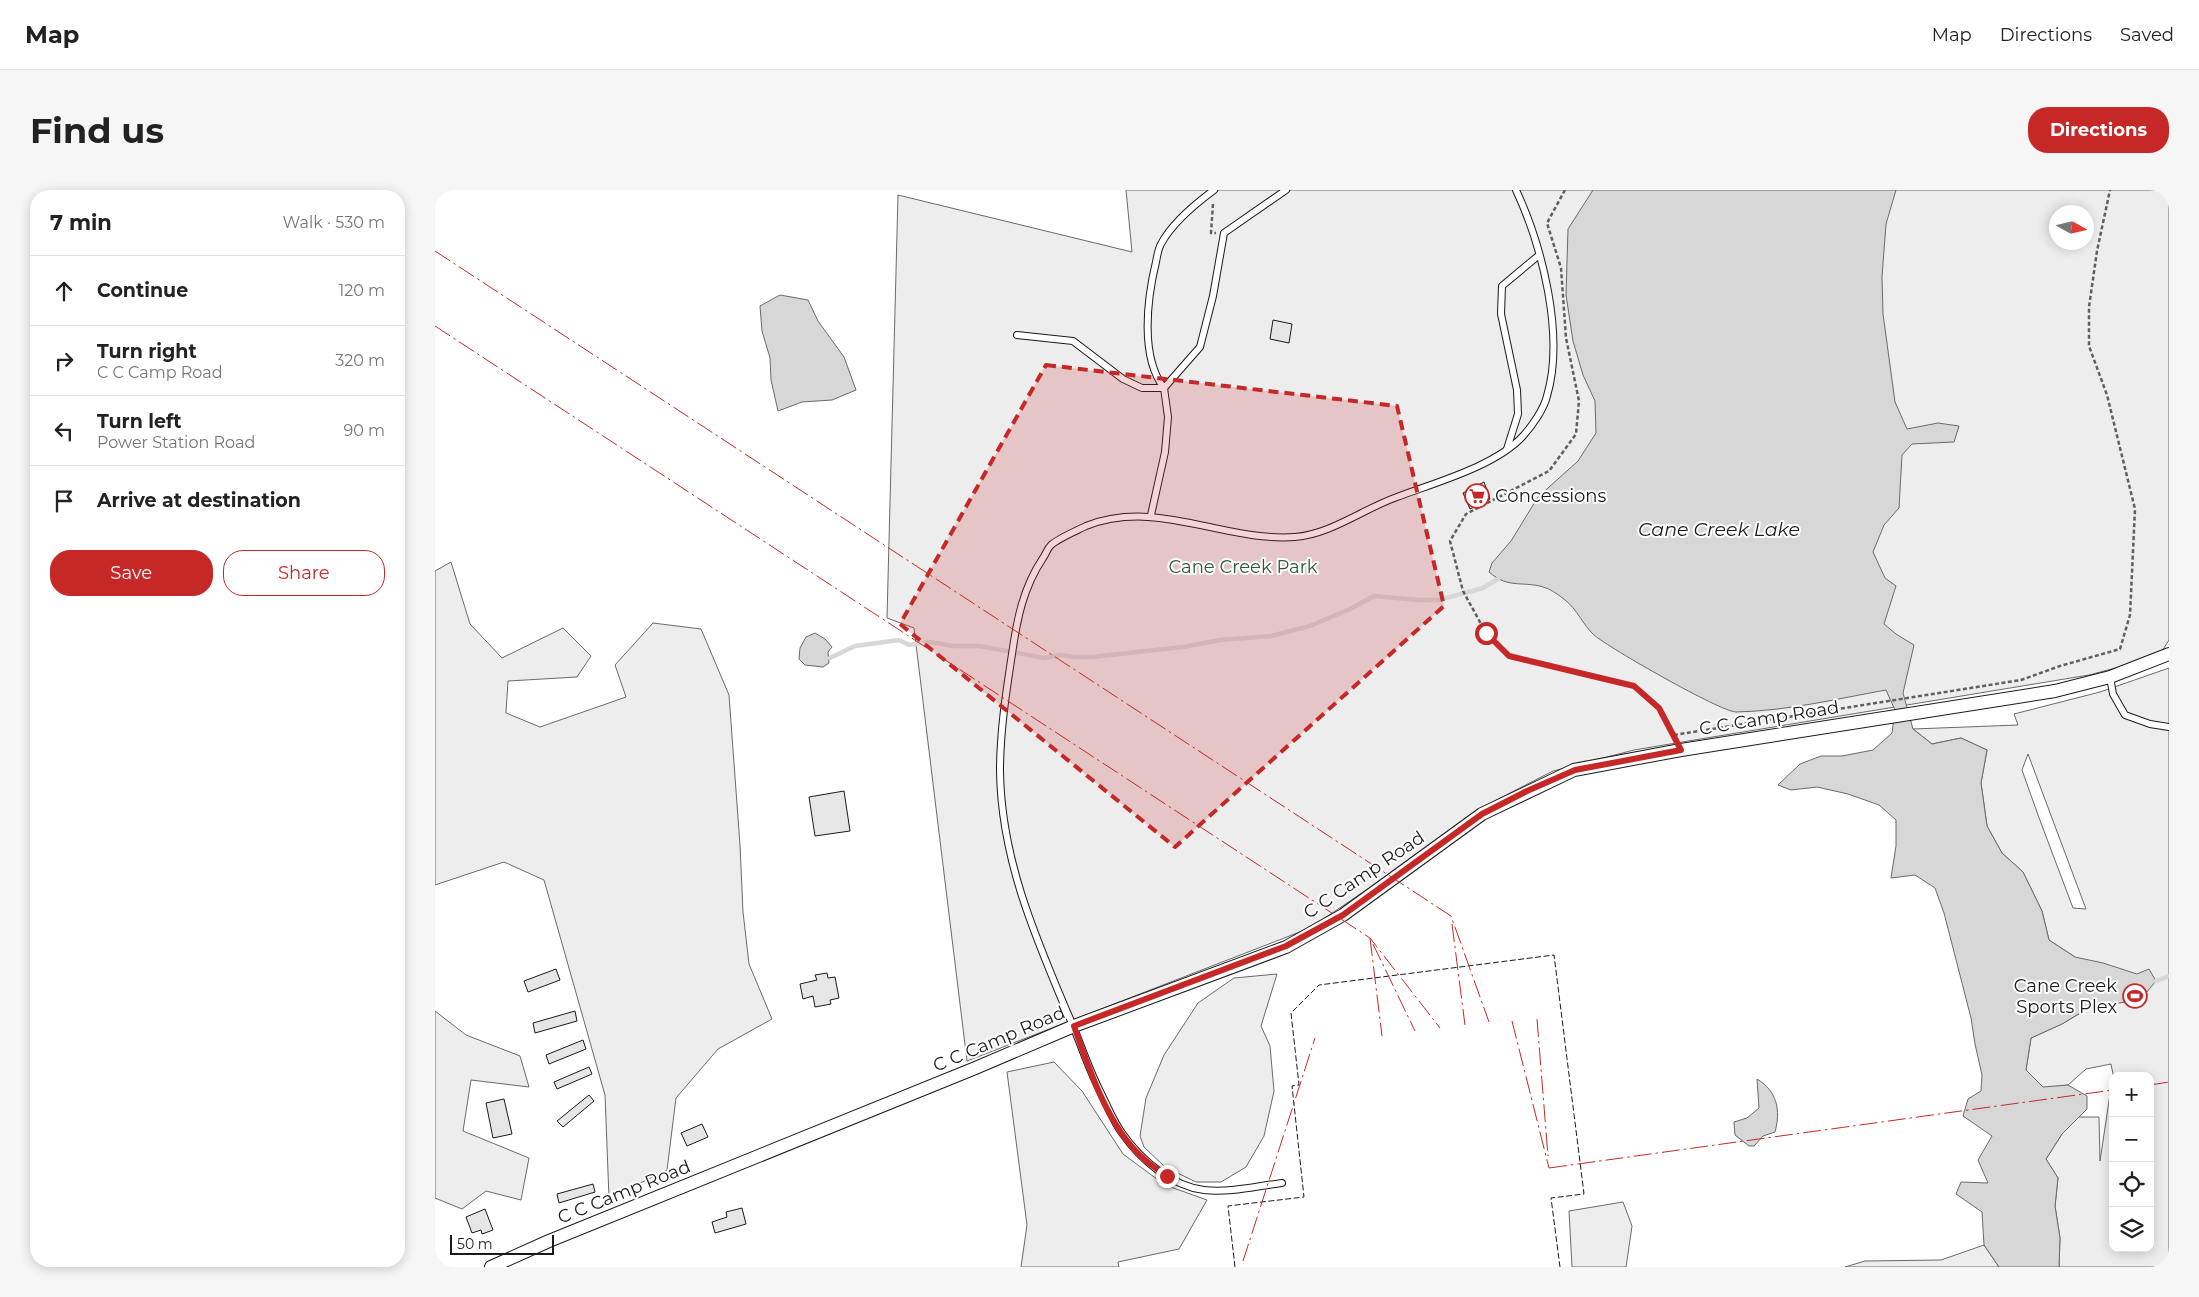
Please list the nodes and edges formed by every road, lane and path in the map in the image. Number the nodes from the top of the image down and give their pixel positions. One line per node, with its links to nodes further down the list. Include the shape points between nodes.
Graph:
1 (1214, 190): 6 (path, via 1211,233); 9 (lane, via 1190,207 1160,244 1151,283 1147,336 1157,379)
2 (1286, 190): 6 (lane)
3 (1516, 190): 7 (lane, via 1527,214)
4 (1565, 190): 15 (path, via 1547,223 1561,268 1566,338 1579,401 1576,434 1549,471 1466,514 1450,541 1463,591 1486,633 1509,656 1634,686 1659,708)
5 (2110, 190): 15 (path, via 2090,298 2089,346 2107,395 2135,509 2130,614 2120,649 2021,680)
6 (1223, 233): 9 (lane, via 1213,296 1200,347)
7 (1538, 256): 10 (lane, via 1550,293 1553,352 1547,398 1523,436); 10 (lane, via 1501,286 1501,314 1517,390 1518,414)
8 (1017, 335): 9 (lane, via 1073,342 1123,379 1142,388)
9 (1164, 388): 11 (lane, via 1168,418 1165,452)
10 (1506, 450): 11 (lane, via 1470,469 1384,501 1318,532 1295,537 1260,536)
11 (1151, 516): 17 (lane, via 1114,518 1085,527 1051,545 1030,578 1012,649 1003,714 1000,773 1006,838 1018,889)
12 (2169, 654): 13 (street, C C Camp Road)
13 (2110, 678): 14 (lane, via 2113,694 2125,715); 16 (street, C C Camp Road, via 2055,691)
14 (2169, 727)
15 (1673, 735): 16 (path)
16 (1681, 750): 17 (street, C C Camp Road, via 1575,770 1527,791 1482,814 1343,915 1286,946)
17 (1074, 1026): 18 (lane, via 1090,1071 1120,1132 1142,1158 1167,1176 1204,1190); 19 (street, C C Camp Road)
18 (1282, 1182)
19 (491, 1267)

